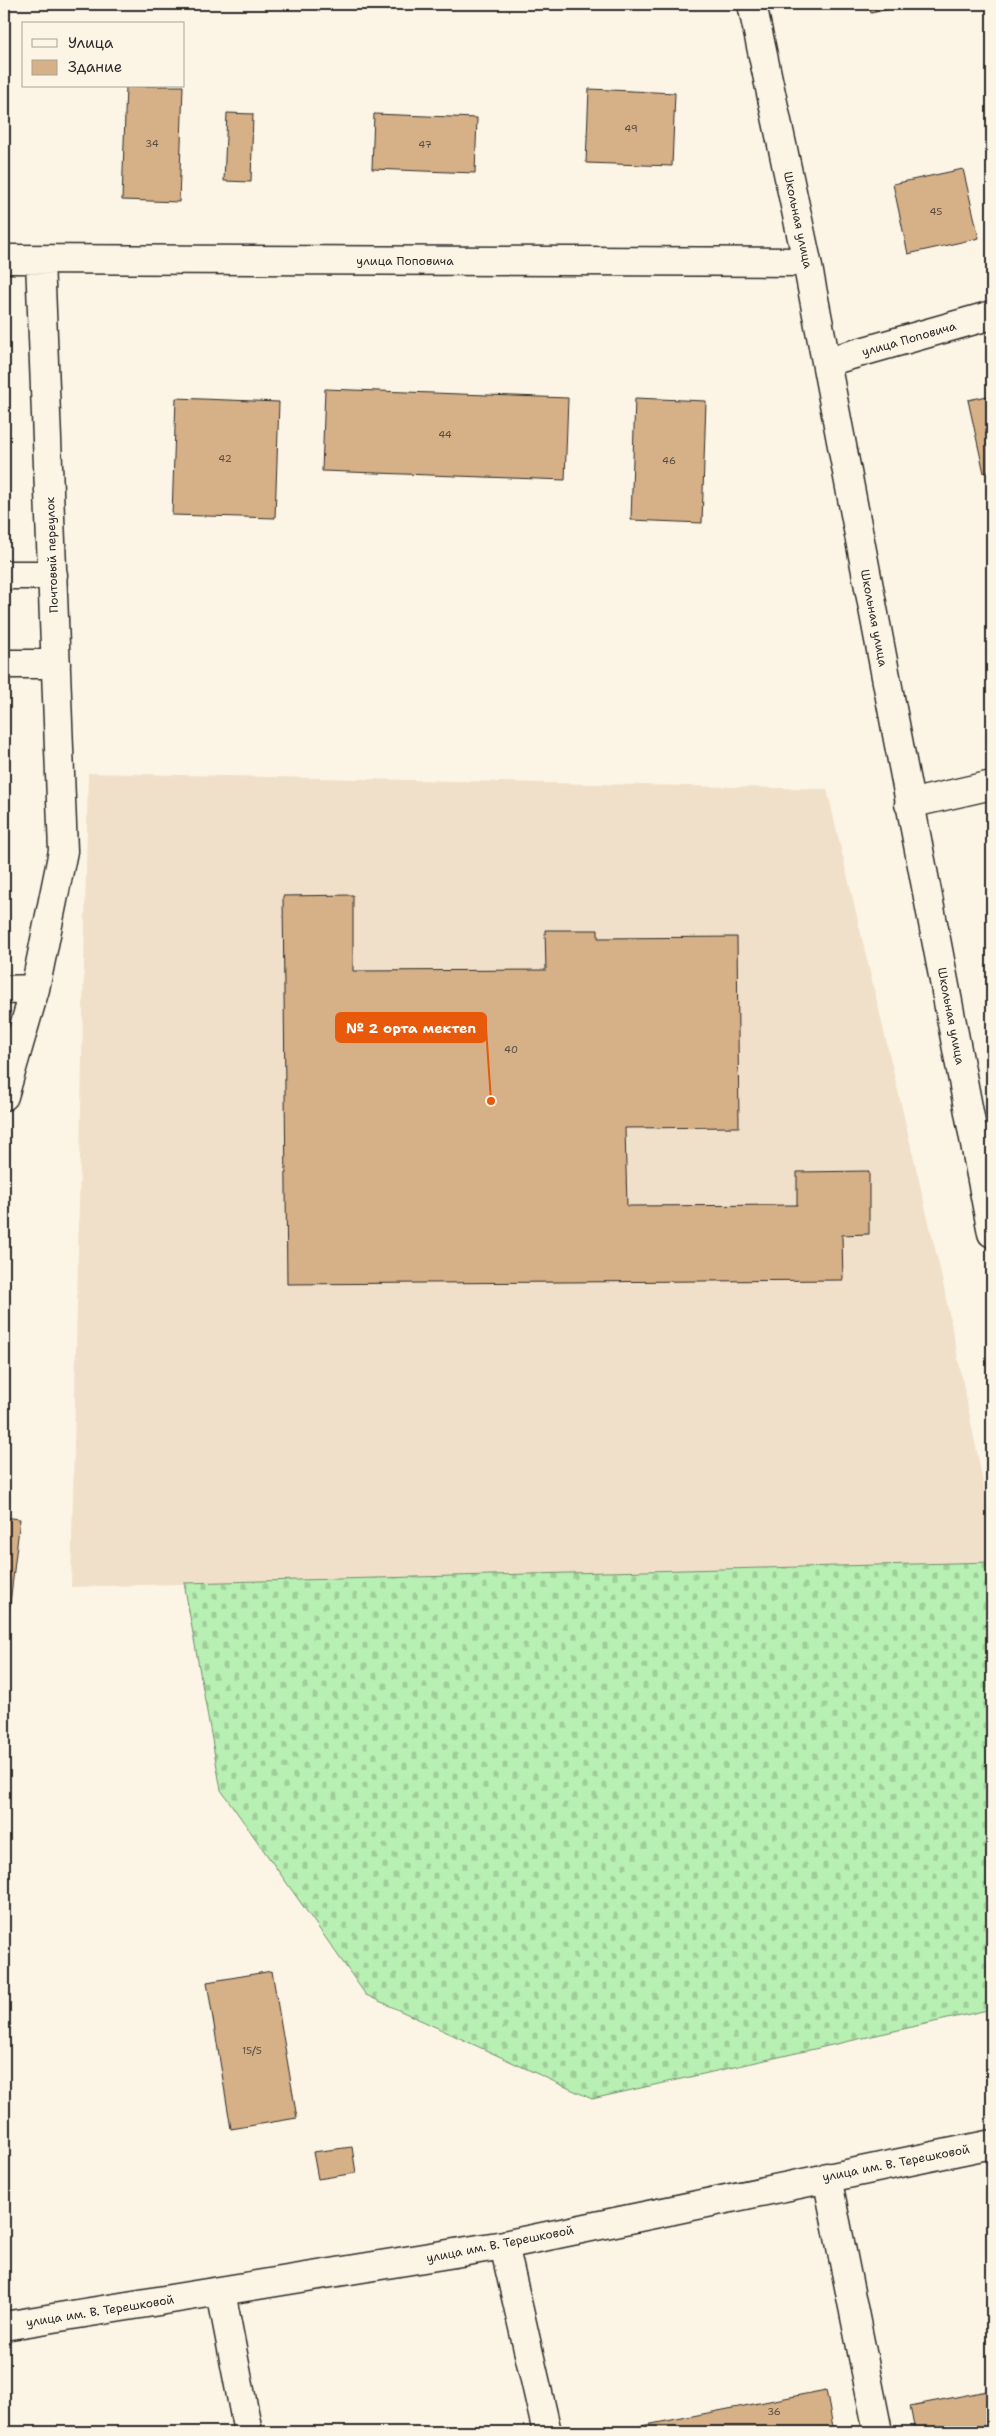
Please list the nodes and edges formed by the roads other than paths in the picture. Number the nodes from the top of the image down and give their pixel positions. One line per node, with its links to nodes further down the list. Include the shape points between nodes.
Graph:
1 (752, 4): 4 (street, Школьная улица)
2 (4, 257): 3 (street, улица Поповича)
3 (40, 260): 4 (street, улица Поповича); 8 (street, Почтовый переулок)
4 (806, 262): 6 (street, Школьная улица)
5 (992, 315): 6 (street, улица Поповича)
6 (826, 362): 12 (street, Школьная улица)
7 (4, 575): 8 (street)
8 (52, 575): 10 (street, Почтовый переулок)
9 (4, 664): 10 (street)
10 (56, 664): 13 (street, Почтовый переулок, via 63,851)
11 (992, 785): 12 (street)
12 (909, 804): 16 (street, Школьная улица)
13 (35, 989): 14 (street); 15 (street, Почтовый переулок)
14 (4, 990)
15 (4, 1096)
16 (985, 1153): 17 (street, Школьная улица)
17 (992, 1233)
18 (992, 2144): 19 (street, улица им. В. Терешковой)
19 (827, 2177): 20 (street, улица им. В. Терешковой); 25 (street)
20 (504, 2245): 21 (street, улица им. В. Терешковой); 24 (street)
21 (221, 2292): 22 (street, улица им. В. Терешковой); 23 (street)
22 (4, 2326)
23 (248, 2432)
24 (547, 2432)
25 (878, 2432)

